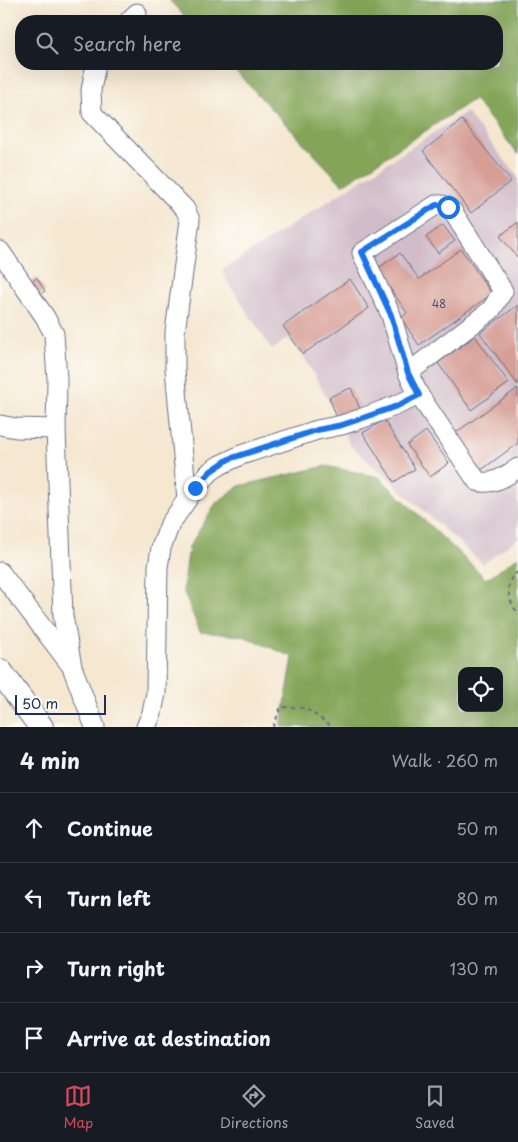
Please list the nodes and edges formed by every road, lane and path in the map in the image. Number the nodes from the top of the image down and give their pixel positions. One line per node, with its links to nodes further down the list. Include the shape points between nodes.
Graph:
1 (95, 70): 9 (street, via 91,90 92,113 186,209 190,220 175,341)
2 (0, 251): 7 (street, via 54,334)
3 (511, 291): 4 (street); 4 (street, via 453,212 443,205 436,205 362,252 391,315)
4 (408, 373): 5 (street)
5 (419, 395): 8 (street, via 477,481 491,482); 9 (street, via 360,419 229,459 211,471)
6 (0, 425): 7 (street)
7 (56, 429): 13 (street, via 63,616)
8 (518, 468)
9 (187, 499): 17 (street, via 170,524 161,548 156,693)
10 (0, 572): 13 (street)
11 (518, 572): 12 (path, via 512,575 508,585 512,606)
12 (518, 613)
13 (72, 667): 16 (street)
14 (0, 671): 15 (main road)
15 (41, 727)
16 (96, 727)
17 (146, 727)
18 (273, 727): 19 (path, via 281,707 306,708)
19 (333, 727)

